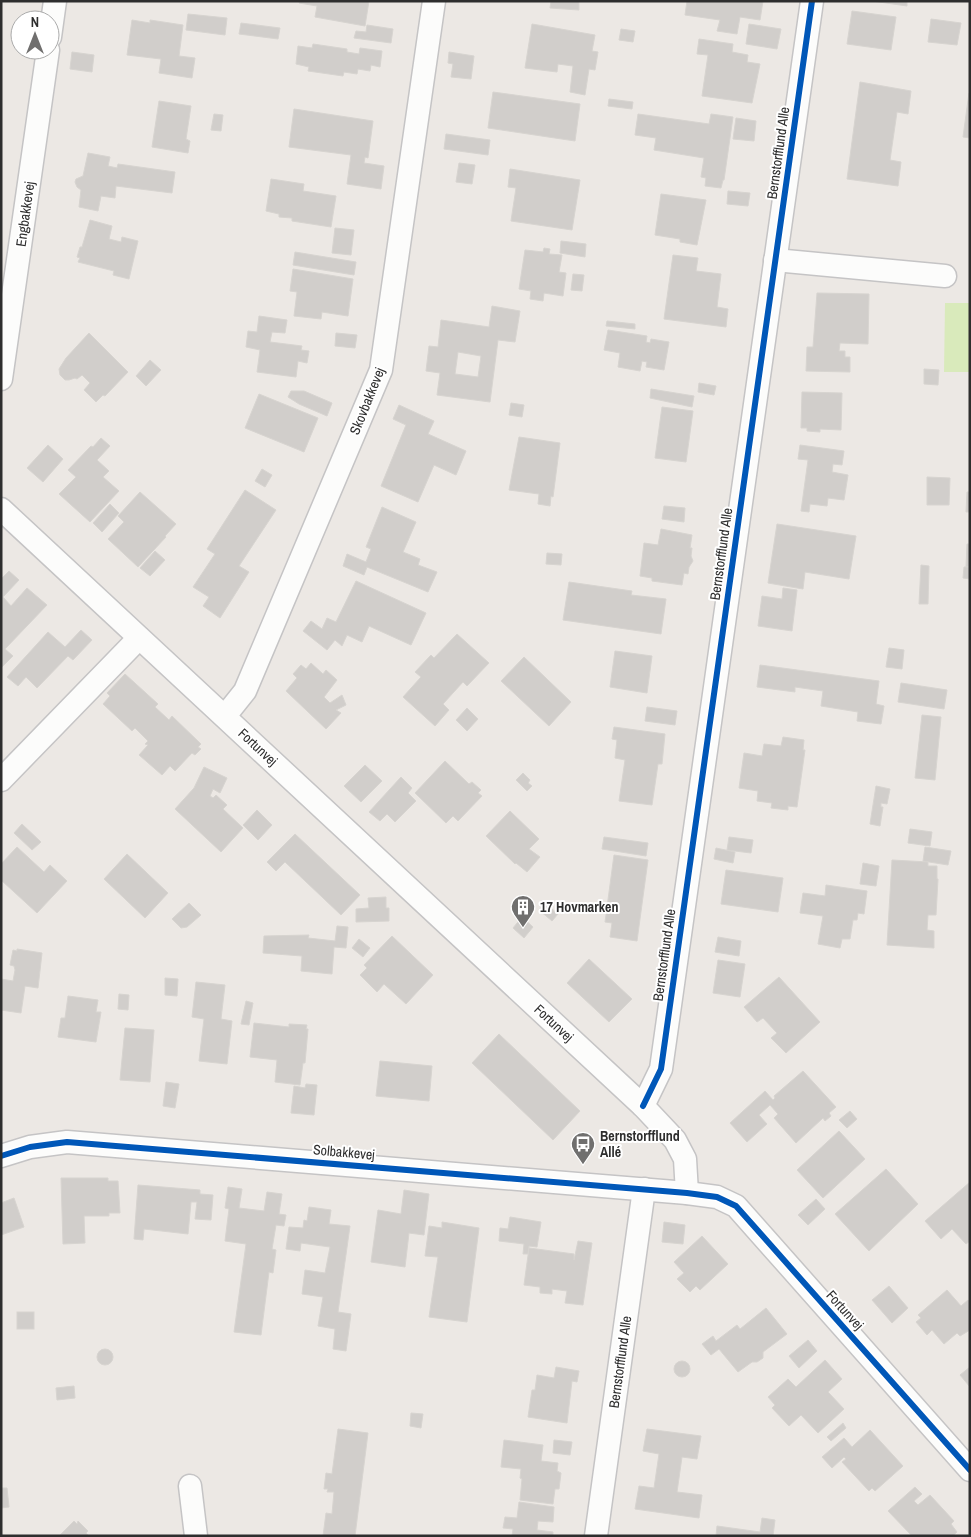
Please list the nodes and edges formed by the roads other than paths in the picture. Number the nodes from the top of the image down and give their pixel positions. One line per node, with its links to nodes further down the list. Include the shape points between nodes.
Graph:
1 (434, 1): 9 (street, Skovbakkevej, via 381,370 245,690)
2 (812, 1): 4 (street, Bernstorfflund Alle)
3 (47, 60): 6 (street, Engbakkevej)
4 (775, 260): 5 (street); 11 (street, Bernstorfflund Alle, via 661,1070)
5 (945, 276)
6 (1, 379)
7 (1, 509): 8 (street, Fortunvej)
8 (139, 638): 9 (street, Fortunvej); 10 (street)
9 (225, 716): 11 (street, Fortunvej)
10 (1, 780)
11 (643, 1106): 14 (street, Fortunvej, via 674,1140 685,1159)
12 (1, 1156): 13 (street, Solbakkevej, via 30,1147 67,1142)
13 (644, 1189): 14 (street, Solbakkevej); 18 (street, Bernstorfflund Alle)
14 (687, 1193): 15 (street, Fortunvej, via 717,1197 736,1206)
15 (970, 1470)
16 (190, 1486): 17 (street)
17 (196, 1536)
18 (596, 1536)

